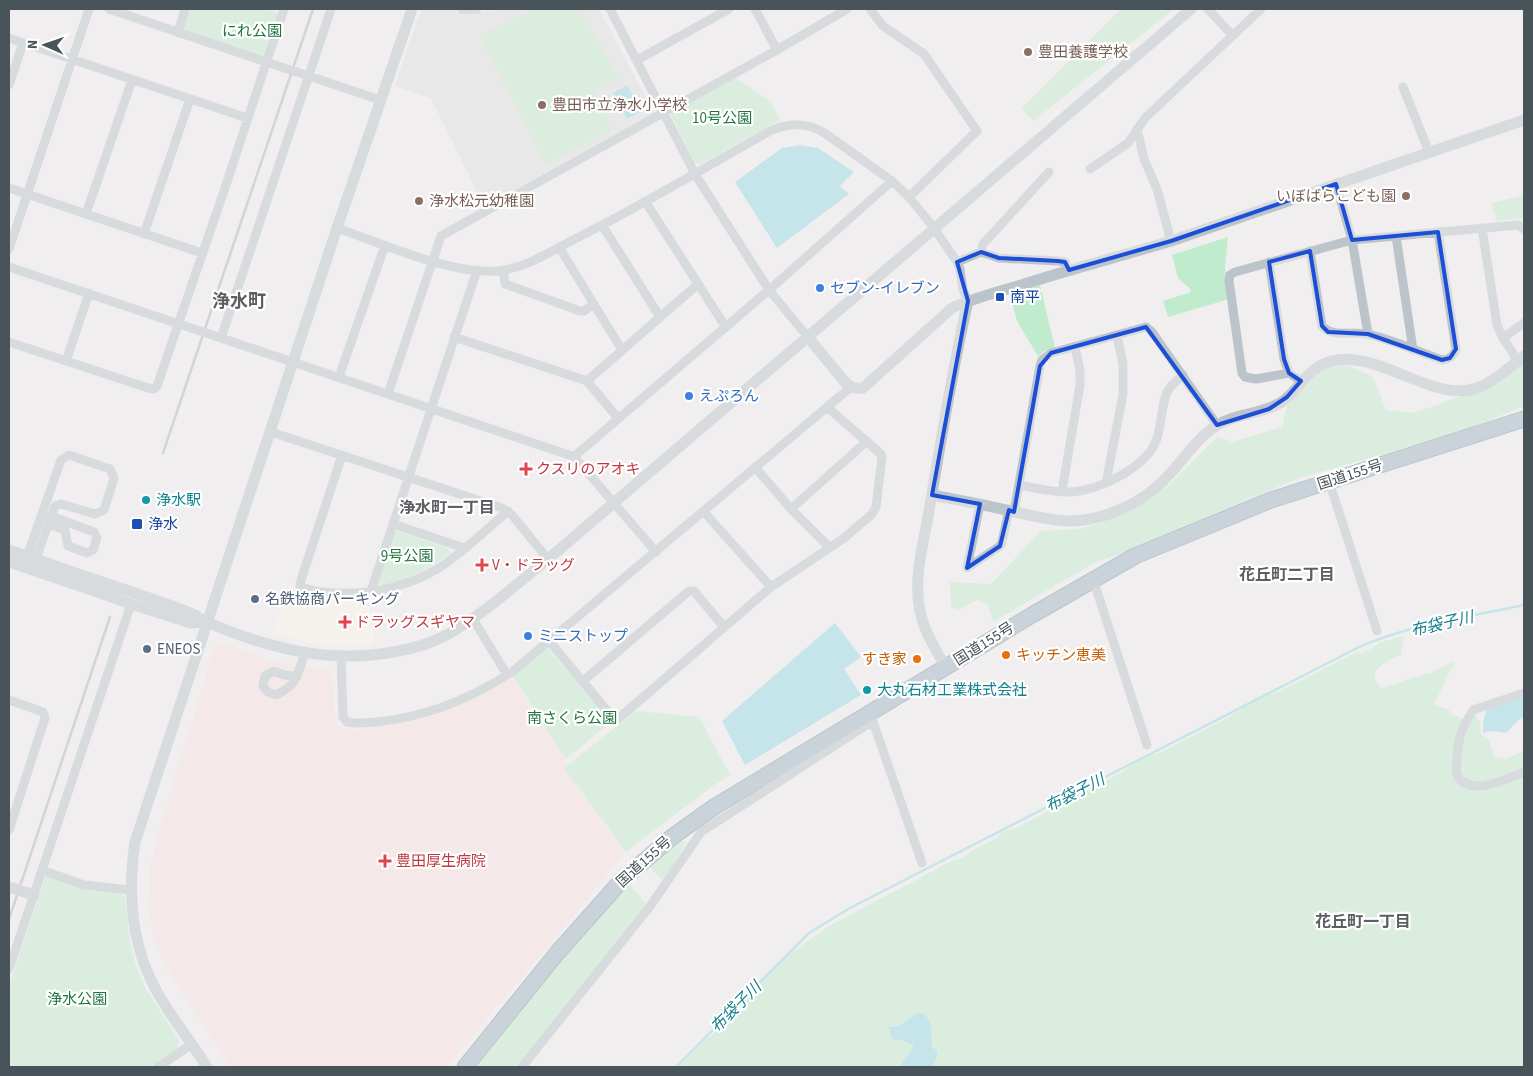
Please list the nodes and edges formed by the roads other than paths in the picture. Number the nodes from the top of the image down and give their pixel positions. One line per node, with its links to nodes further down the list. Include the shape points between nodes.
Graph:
1 (89, 9): 22 (street)
2 (109, 9): 17 (street)
3 (185, 9): 17 (street)
4 (284, 9): 24 (street)
5 (331, 9): 25 (street)
6 (412, 9): 30 (street)
7 (462, 9): 8 (street)
8 (477, 9)
9 (610, 9): 23 (street)
10 (729, 9): 23 (street)
11 (755, 9): 21 (street)
12 (847, 9): 21 (street)
13 (870, 9): 43 (street, via 883,26 924,54 976,131)
14 (1191, 9): 48 (street)
15 (1208, 9): 18 (street)
16 (1260, 9): 18 (street)
17 (178, 33): 24 (street)
18 (1232, 35): 34 (street, via 1145,118)
19 (9, 38): 20 (street)
20 (23, 43): 22 (street); 27 (street)
21 (776, 50): 31 (street)
22 (73, 59): 26 (street); 42 (street)
23 (637, 60): 31 (street)
24 (266, 62): 25 (street, bridge); 32 (street)
25 (309, 76): 30 (street); 82 (street)
26 (132, 80): 29 (street); 45 (street)
27 (9, 85)
28 (1403, 86): 35 (street)
29 (190, 99): 32 (street); 52 (street)
30 (380, 100): 47 (street)
31 (664, 112): 38 (street); 62 (street, via 441,236)
32 (247, 118): 61 (street)
33 (1524, 120): 35 (street)
34 (1138, 129): 36 (street, via 1128,143); 55 (street, via 1144,159 1157,189)
35 (1429, 152): 40 (street)
36 (1090, 169)
37 (1050, 172): 60 (street, via 983,244)
38 (694, 174): 39 (street, via 770,131 801,124 816,128); 44 (street); 70 (street)
39 (892, 181): 43 (street); 70 (street)
40 (1336, 184): 54 (street); 55 (street)
41 (9, 188): 42 (street)
42 (26, 194): 45 (street); 58 (street)
43 (909, 197): 48 (street)
44 (645, 201): 46 (street); 69 (street)
45 (86, 214): 52 (street)
46 (602, 226): 57 (street); 74 (street)
47 (337, 228): 56 (street); 90 (street)
48 (934, 228): 63 (street); 79 (street)
49 (1482, 228): 50 (street, via 1518,225); 51 (street); 83 (street, via 1496,325)
50 (1524, 229)
51 (1438, 232): 53 (street); 87 (street, via 1456,349 1450,358 1442,360)
52 (144, 234): 61 (street)
53 (1396, 236): 54 (street); 87 (street)
54 (1352, 240): 59 (street); 78 (street)
55 (1171, 241): 68 (street)
56 (385, 245): 62 (street); 93 (street)
57 (559, 247): 67 (street, via 531,263); 73 (street)
58 (9, 249)
59 (1310, 251): 64 (street); 78 (street, via 1322,326 1330,332)
60 (981, 252): 63 (street); 68 (street, via 998,258 1065,262)
61 (202, 253): 76 (street)
62 (432, 261): 66 (street); 97 (street)
63 (957, 262): 72 (street)
64 (1270, 262): 91 (street, via 1284,359); 91 (street, via 1230,275 1242,373 1256,379)
65 (9, 267): 71 (street)
66 (477, 270): 67 (street); 81 (street)
67 (503, 270): 73 (street, via 505,284 580,311)
68 (1069, 270): 72 (street)
69 (698, 284): 74 (street); 77 (street)
70 (770, 290): 77 (street); 79 (street)
71 (89, 293): 76 (street); 89 (street)
72 (968, 301): 96 (street, via 952,308 863,388); 113 (street)
73 (594, 304): 86 (street)
74 (660, 317): 86 (street)
75 (1524, 322): 83 (street)
76 (179, 324): 82 (street, bridge); 89 (street, via 154,389)
77 (725, 326): 100 (street)
78 (1368, 334): 87 (street)
79 (807, 336): 96 (street); 114 (street)
80 (1117, 336): 85 (street); 92 (street, via 1146,327); 110 (street, via 1123,364 1123,394)
81 (454, 337): 94 (street); 98 (street)
82 (220, 338): 90 (street)
83 (1503, 338): 88 (street)
84 (9, 342): 89 (street)
85 (1075, 347): 111 (street, via 1051,353 1042,360); 112 (street, via 1080,385)
86 (622, 350): 94 (street)
87 (1412, 350)
88 (1521, 358): 95 (street, via 1487,383 1463,391 1446,390 1368,363 1342,359 1326,363)
89 (66, 361)
90 (294, 362): 93 (street); 103 (street)
91 (1289, 373): 95 (street)
92 (1182, 376): 102 (street); 110 (street, via 1167,392 1157,440 1148,454 1138,465)
93 (339, 377): 97 (street)
94 (586, 381): 100 (street)
95 (1301, 381): 102 (street, via 1281,402 1269,409)
96 (851, 387): 99 (street)
97 (388, 394): 98 (street)
98 (431, 408): 106 (street); 108 (street)
99 (827, 408): 104 (street); 107 (street)
100 (618, 418): 106 (street)
101 (1524, 419): 109 (highway, 国道155号)
102 (1217, 425): 118 (street, via 1161,483 1124,508 1098,517 1070,521)
103 (271, 432): 105 (street); 135 (street)
104 (867, 442): 116 (street); 124 (street, via 882,457 876,507 872,514)
105 (342, 455): 108 (street); 132 (street, via 300,586 334,593)
106 (572, 456): 114 (street)
107 (755, 467): 116 (street); 119 (street)
108 (409, 477): 117 (street); 122 (street)
109 (1329, 482): 130 (highway, 国道155号, via 1226,518 1135,556); 137 (street)
110 (1106, 483): 112 (street, via 1072,492)
111 (1018, 485): 112 (street); 118 (street)
112 (1062, 491)
113 (932, 495): 115 (street); 141 (street, via 919,570 918,604 928,636)
114 (613, 503): 126 (street); 127 (street)
115 (980, 504): 118 (street); 118 (street, via 967,568 1000,546)
116 (791, 509): 124 (street)
117 (508, 511): 123 (street); 127 (street)
118 (1012, 511)
119 (704, 512): 126 (street); 131 (street)
120 (41, 517): 121 (street); 121 (street, via 61,460 69,456 110,469 114,478 104,510 95,514 61,504 55,506); 129 (street)
121 (50, 520): 121 (street, via 94,532 97,538 93,550 87,553 68,546 65,530); 129 (street)
122 (393, 524): 123 (street); 132 (street)
123 (464, 548): 132 (street, via 443,565 412,581)
124 (829, 548): 131 (street)
125 (9, 550): 129 (street)
126 (656, 552): 138 (street)
127 (547, 560): 134 (street)
128 (9, 562): 129 (street)
129 (29, 563): 133 (street, bridge)
130 (1093, 579): 141 (highway, 国道155号); 148 (street)
131 (771, 587): 136 (street)
132 (371, 591)
133 (133, 599): 135 (street, via 191,623); 152 (street)
134 (473, 619): 140 (street, via 426,644 372,656); 142 (street)
135 (207, 622): 139 (street, via 257,641); 154 (street, via 135,842)
136 (724, 627): 144 (street, via 694,590 689,591); 144 (street, via 618,719 614,719)
137 (1377, 631)
138 (548, 641): 142 (street); 144 (street)
139 (305, 653): 140 (street); 143 (street)
140 (341, 657): 142 (street, via 342,716 352,723 388,721 435,710 479,692)
141 (946, 668): 147 (highway, 国道155号)
142 (507, 675)
143 (297, 676)
144 (583, 682)
145 (1524, 693): 149 (street, via 1473,710 1458,741 1456,773 1471,785 1485,787)
146 (9, 700): 150 (street, via 43,712 45,718)
147 (871, 717): 151 (street); 160 (highway, 国道155号, via 690,823 637,865 593,910); 161 (street, via 701,832 651,905)
148 (1147, 745)
149 (1524, 772)
150 (9, 830)
151 (922, 863)
152 (42, 870): 154 (street, via 84,885); 155 (street)
153 (9, 886): 155 (street, bridge)
154 (131, 890): 157 (street, via 135,938 142,962 159,996)
155 (34, 895): 156 (street)
156 (9, 969)
157 (192, 1044): 158 (street); 159 (street)
158 (158, 1067)
159 (207, 1067)
160 (465, 1067)
161 (522, 1067)

